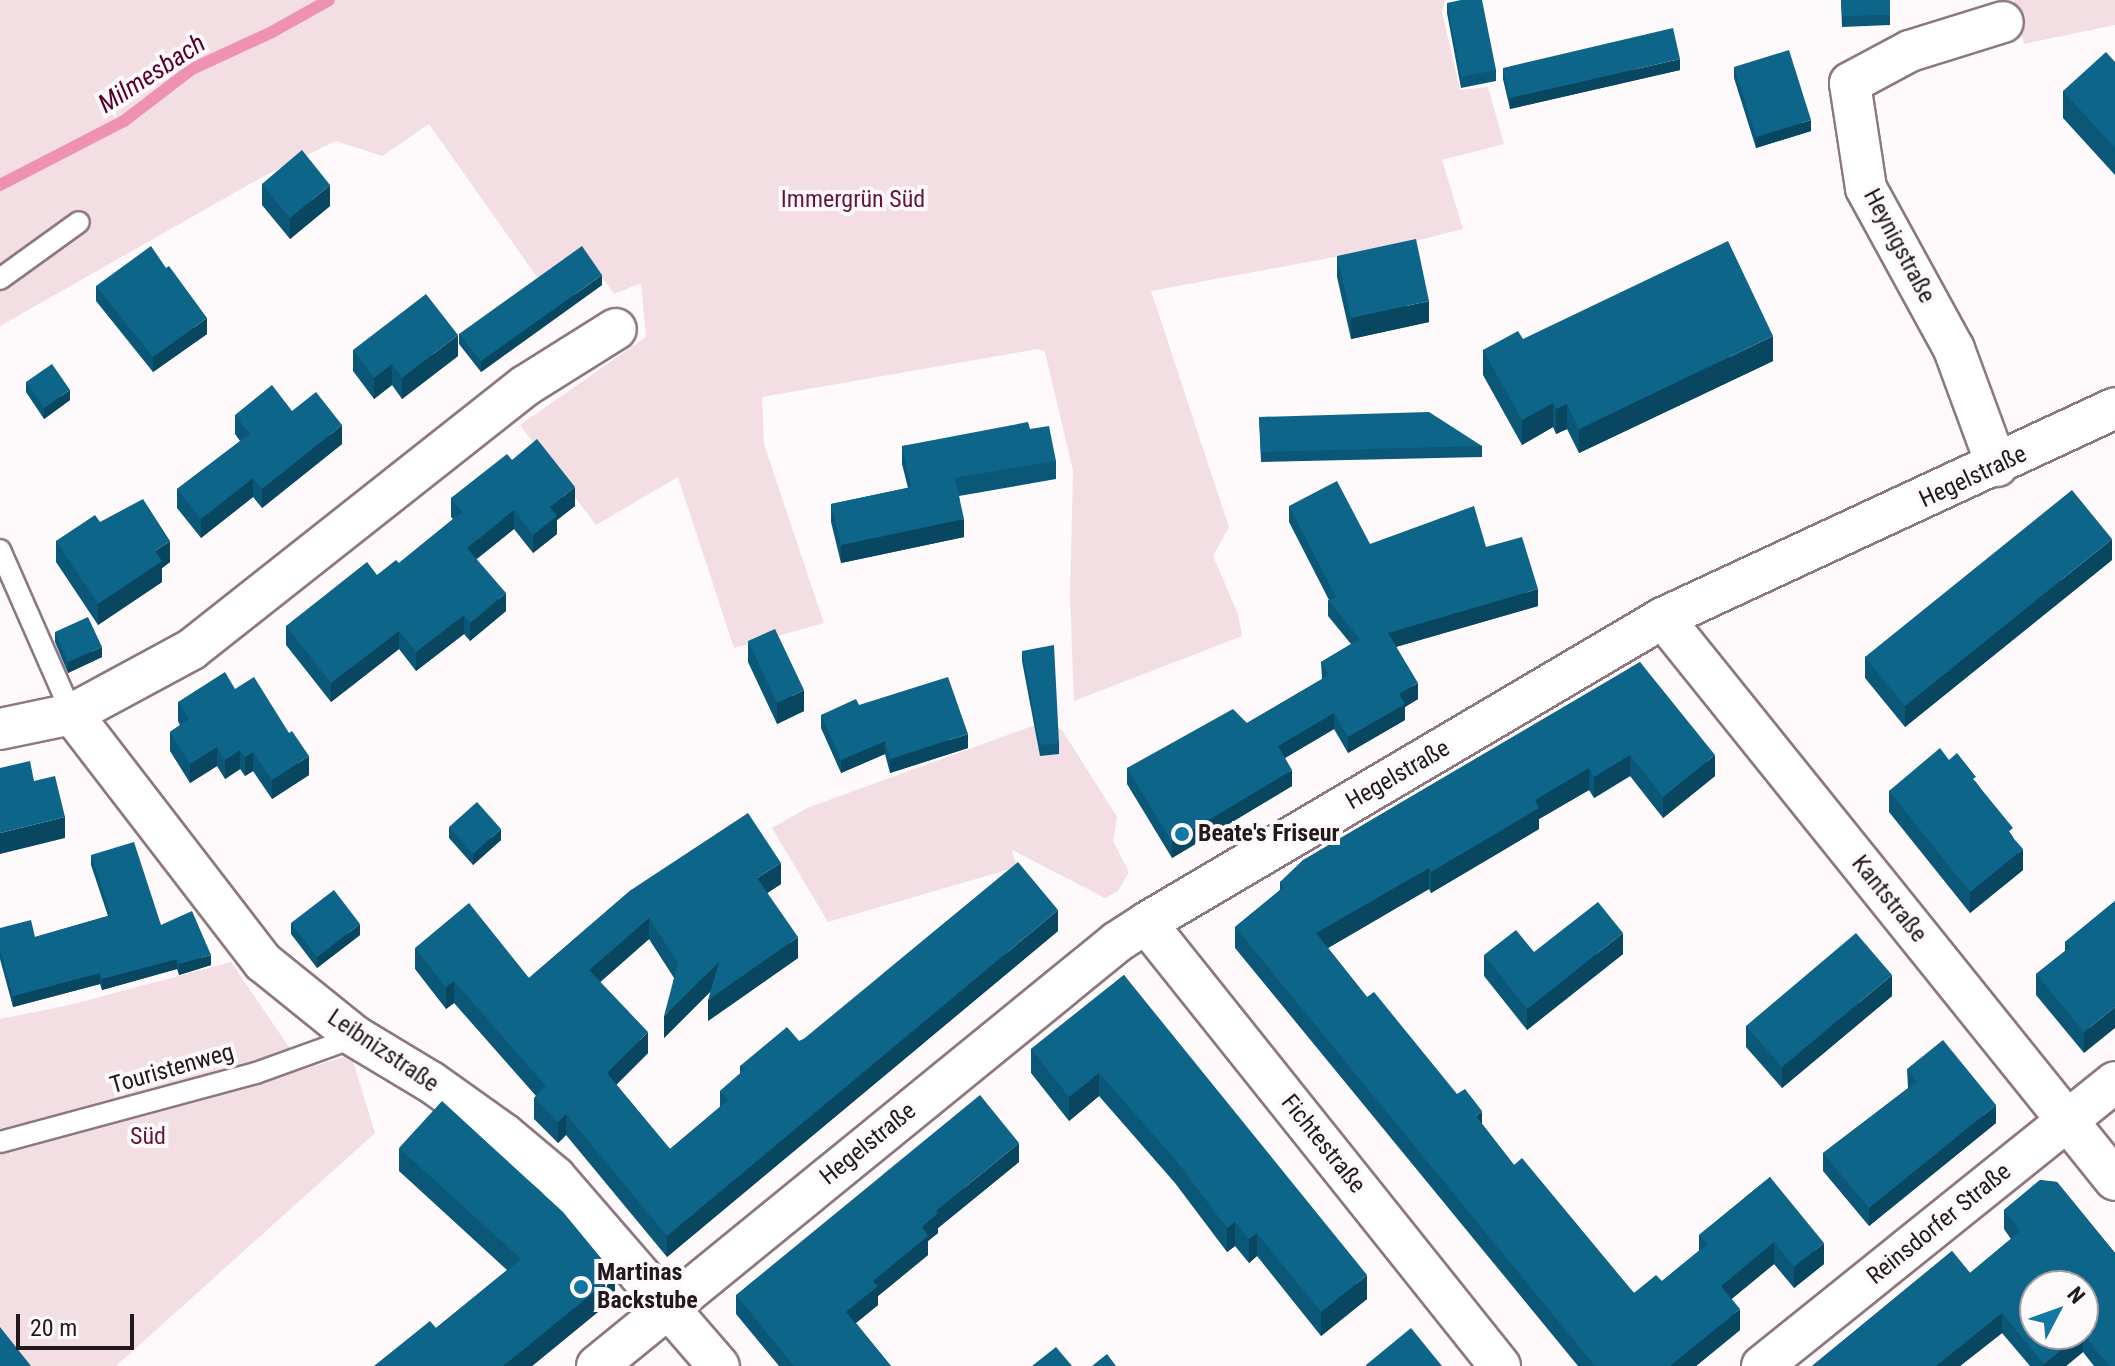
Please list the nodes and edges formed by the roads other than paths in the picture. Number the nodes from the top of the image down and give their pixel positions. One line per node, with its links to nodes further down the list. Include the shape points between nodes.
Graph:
1 (2003, 22): 6 (street, Heynigstraße, via 1910,51 1850,83 1866,188 1954,349)
2 (79, 222): 3 (lane)
3 (0, 279)
4 (616, 329): 9 (street, via 525,386 192,649)
5 (2115, 408): 6 (street, Hegelstraße)
6 (1997, 466): 8 (street, Hegelstraße)
7 (0, 550): 9 (lane)
8 (1663, 618): 11 (street, Hegelstraße); 14 (street, Kantstraße)
9 (72, 714): 10 (street); 12 (street, Leibnizstraße, via 263,962)
10 (0, 729)
11 (1146, 923): 17 (street, Hegelstraße); 20 (street, Fichtestraße)
12 (356, 1037): 15 (lane, Touristenweg, via 256,1073); 17 (street, Leibnizstraße, via 431,1082 555,1177)
13 (2115, 1082): 14 (street, Reinsdorfer Straße)
14 (2067, 1121): 16 (street, Kantstraße); 21 (street, Reinsdorfer Straße)
15 (0, 1142)
16 (2115, 1180)
17 (670, 1306): 18 (street, Hegelstraße); 19 (street, Leibnizstraße)
18 (597, 1366)
19 (719, 1366)
20 (1500, 1366)
21 (1762, 1366)

